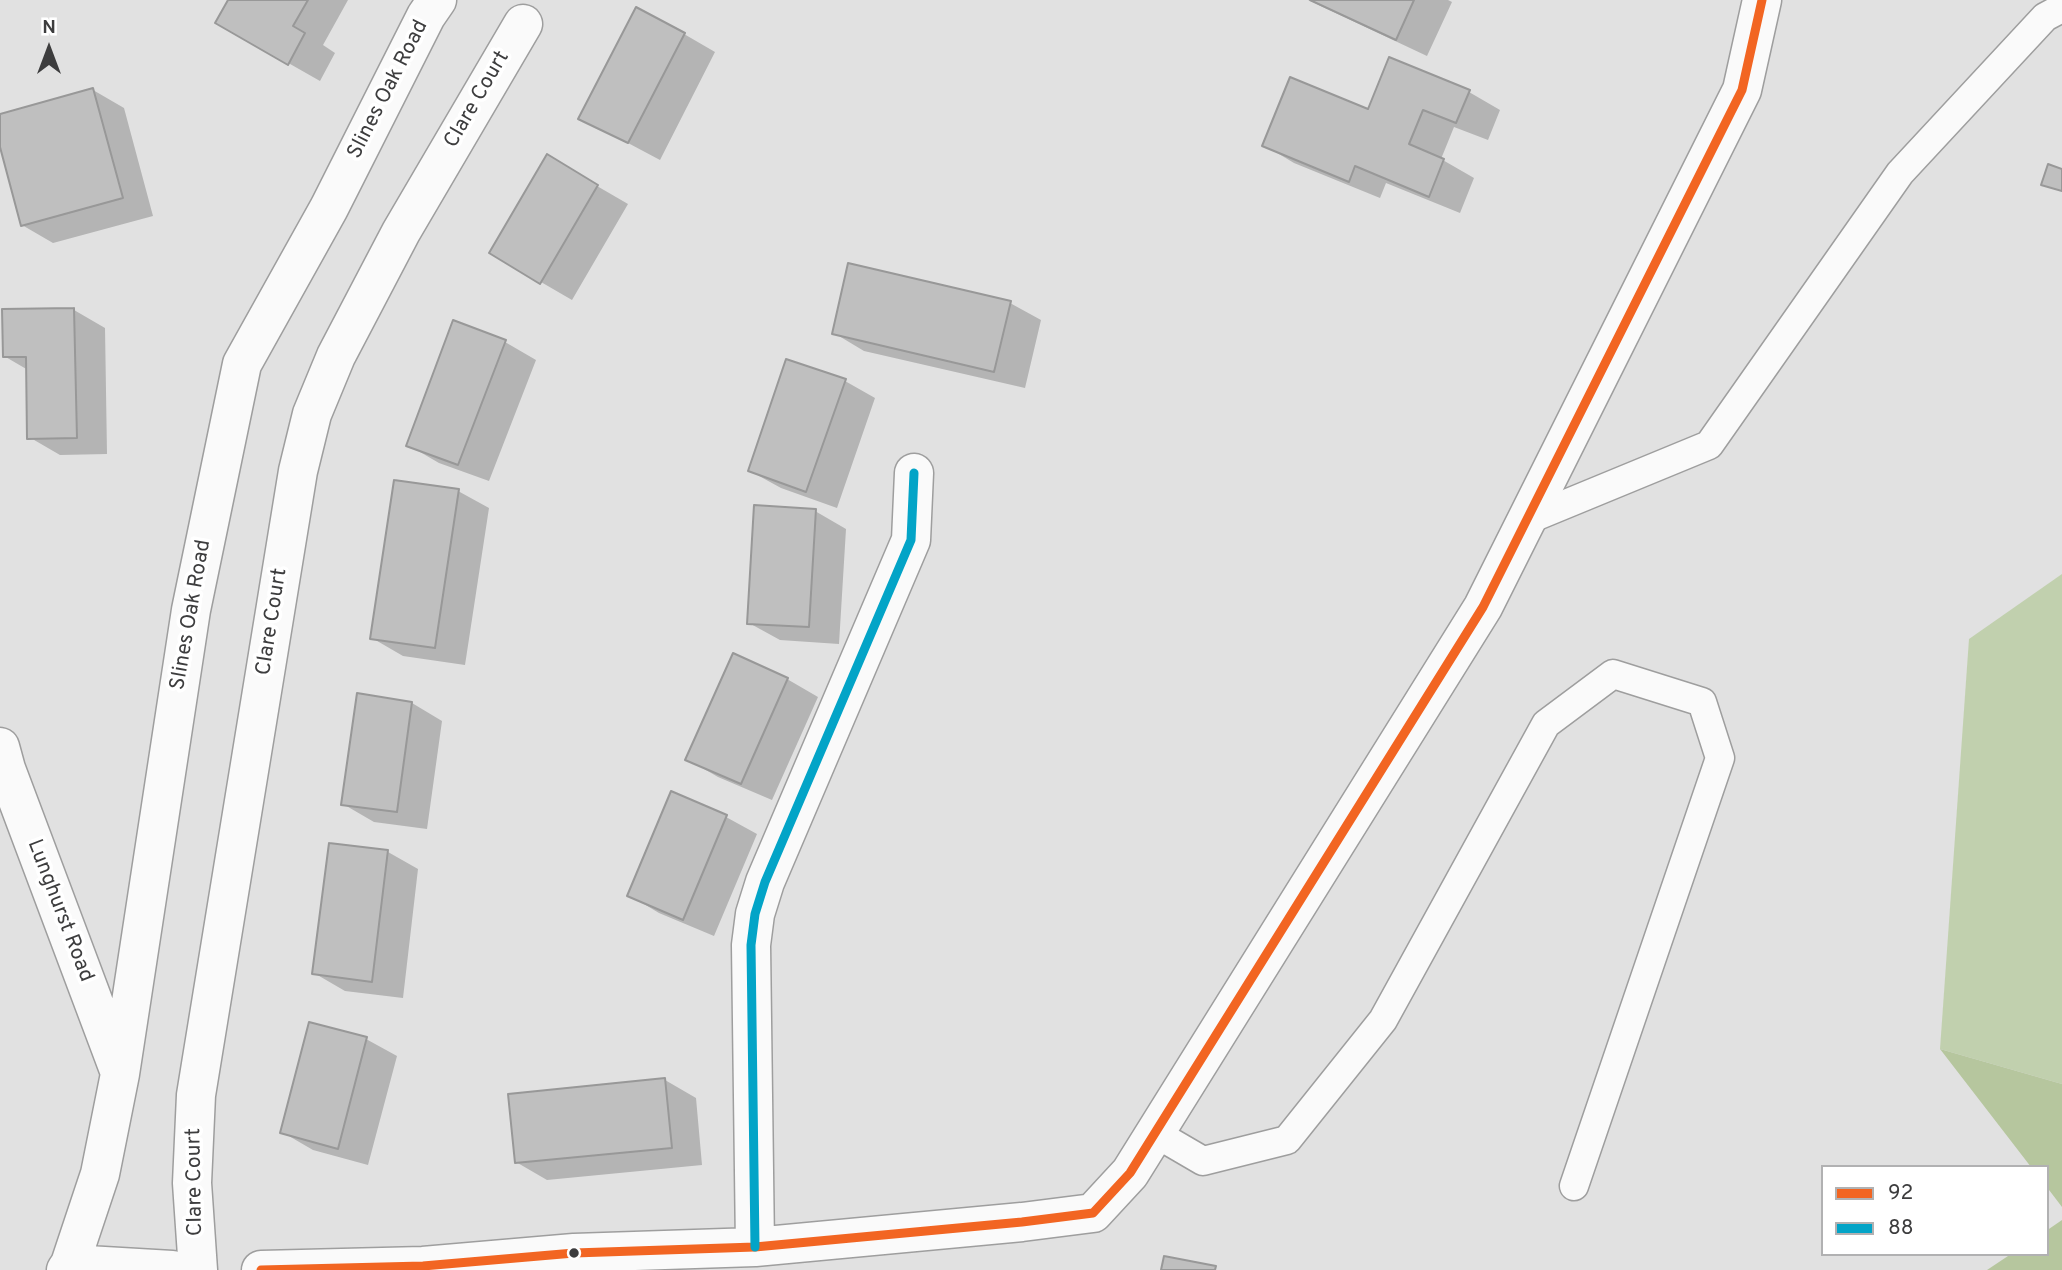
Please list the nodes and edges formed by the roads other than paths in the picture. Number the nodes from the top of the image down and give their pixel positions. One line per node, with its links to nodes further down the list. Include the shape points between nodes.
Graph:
1 (437, 0): 8 (street, Slines Oak Road, via 242,364 191,610)
2 (1762, 0): 6 (street, via 1742,90)
3 (2062, 9): 6 (lane, via 2045,17 1900,173 1709,445)
4 (523, 24): 15 (street, Clare Court, via 401,232 336,356 312,414 298,471 196,1095 192,1183)
5 (914, 473): 11 (street, via 911,540 755,914 751,945)
6 (1527, 520): 9 (street, via 1483,607)
7 (0, 747): 8 (street, Lunghurst Road)
8 (120, 1074): 12 (street, Slines Oak Road, via 100,1174)
9 (1155, 1133): 10 (lane, via 1203,1161 1287,1140 1383,1020 1546,723 1613,674 1702,702 1720,758); 11 (street, via 1130,1174 1093,1213)
10 (1574, 1186)
11 (755, 1247): 13 (street, via 574,1253)
12 (68, 1267): 14 (street)
13 (423, 1268): 16 (street)
14 (172, 1270)
15 (198, 1270)
16 (261, 1270)

